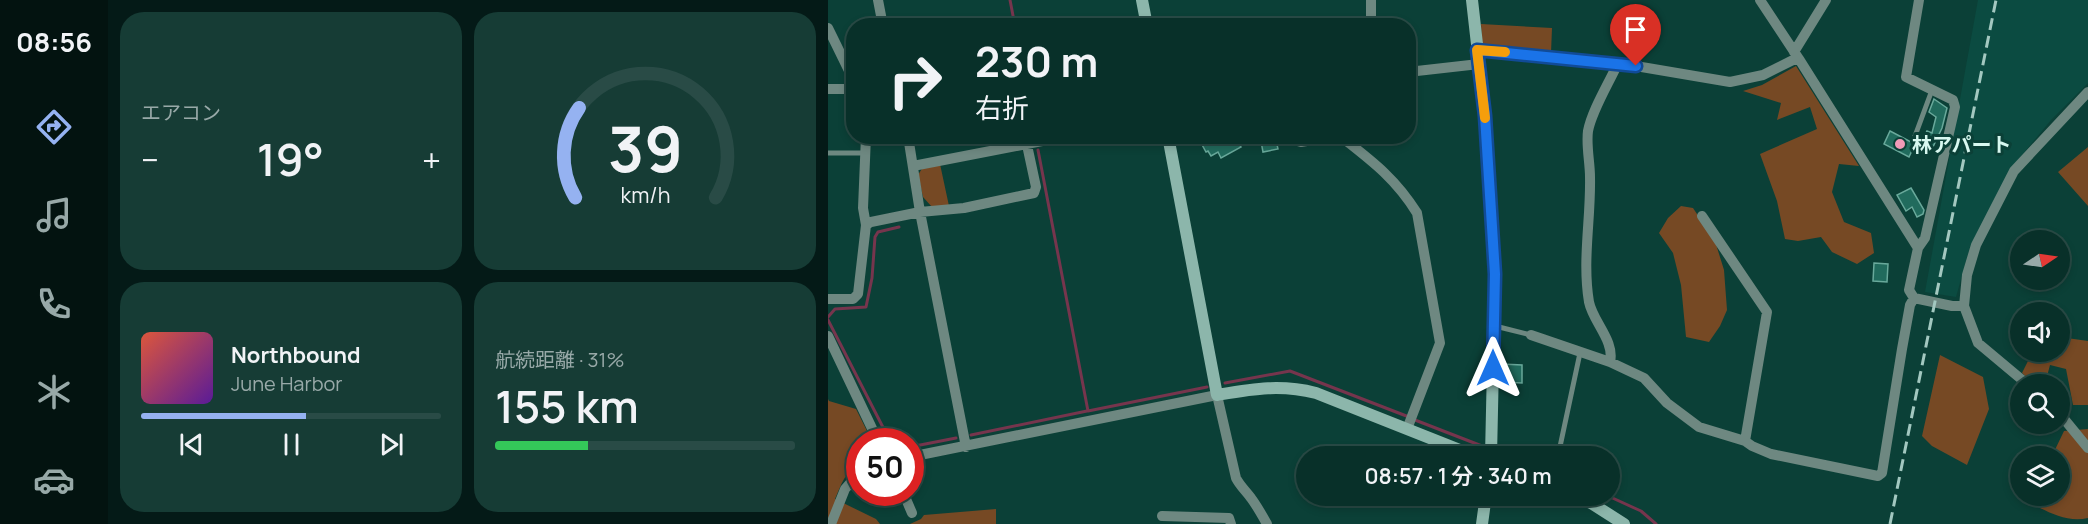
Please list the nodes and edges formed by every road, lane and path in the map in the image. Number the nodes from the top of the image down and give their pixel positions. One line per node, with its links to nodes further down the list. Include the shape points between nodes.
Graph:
1 (878, 0): 8 (street)
2 (1142, 0): 9 (street)
3 (1371, 0): 10 (street)
4 (1472, 0): 12 (street)
5 (1760, 0): 13 (street)
6 (1826, 0): 13 (street)
7 (1919, 0): 20 (street, via 1905,74)
8 (881, 18)
9 (1145, 18)
10 (1371, 18)
11 (828, 28): 16 (street)
12 (1477, 50): 14 (street); 15 (street)
13 (1797, 56): 14 (street, via 1752,78 1730,82); 35 (street)
14 (1618, 63): 43 (street, via 1588,130 1586,287 1593,315 1610,346)
15 (1479, 64): 17 (street); 39 (street, via 1495,274)
16 (846, 65)
17 (1416, 71)
18 (846, 88): 19 (street)
19 (828, 89)
20 (1932, 90): 22 (lane); 35 (street, via 1953,100 1955,107 1926,238)
21 (2088, 92): 38 (street, via 2014,171 1976,245 1967,275)
22 (1915, 136)
23 (866, 144): 30 (street)
24 (909, 144): 31 (street)
25 (1032, 144): 28 (street)
26 (1170, 144): 45 (street)
27 (1350, 144): 47 (street, via 1385,171 1418,213 1440,343)
28 (1028, 145): 31 (street); 32 (street, via 1034,193 941,212)
29 (828, 153): 30 (lane)
30 (865, 153): 34 (street)
31 (913, 166): 32 (street)
32 (920, 212): 34 (street); 53 (street)
33 (1702, 216): 49 (street, via 1767,312)
34 (866, 225): 37 (street, via 858,294 853,299)
35 (1918, 248): 36 (street, via 1909,285)
36 (1914, 298): 38 (street); 49 (street, via 1881,475 1790,459)
37 (828, 299)
38 (1964, 306): 44 (street, via 1978,344)
39 (1493, 326): 40 (lane); 51 (street)
40 (1531, 335): 42 (street)
41 (828, 336): 48 (street)
42 (1580, 353): 43 (street); 52 (lane)
43 (1610, 362): 49 (street, via 1644,378 1667,404 1699,427)
44 (2015, 374)
45 (1217, 395): 47 (street, via 1274,387 1302,390); 53 (street); 64 (street, via 1239,486)
46 (2070, 426): 54 (street)
47 (1408, 427): 50 (street)
48 (872, 428)
49 (1745, 441)
50 (1452, 446)
51 (1491, 446)
52 (1560, 446)
53 (966, 447): 55 (street)
54 (2088, 448)
55 (924, 454)
56 (846, 488): 62 (street)
57 (909, 506): 60 (street)
58 (1484, 506): 65 (street)
59 (1596, 506): 66 (street)
60 (912, 513)
61 (1162, 516): 63 (street, via 1229,518)
62 (831, 524)
63 (1231, 524)
64 (1267, 524)
65 (1482, 524)
66 (1624, 524)

